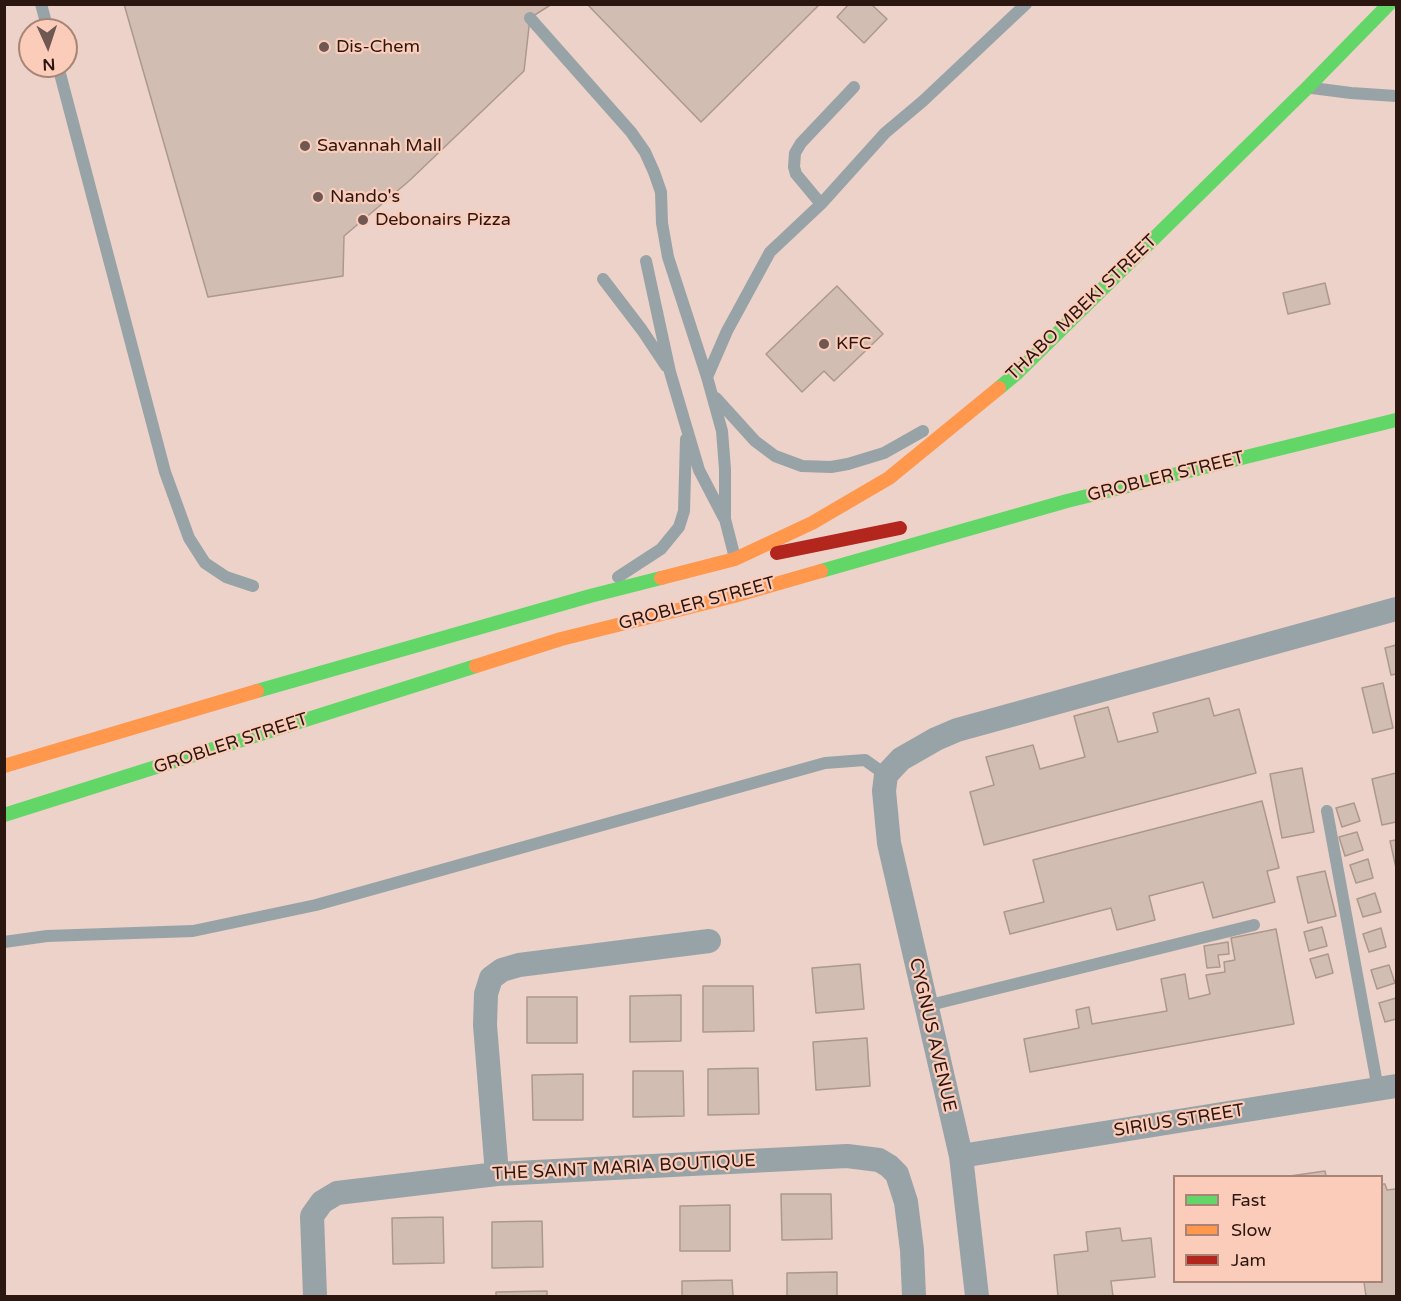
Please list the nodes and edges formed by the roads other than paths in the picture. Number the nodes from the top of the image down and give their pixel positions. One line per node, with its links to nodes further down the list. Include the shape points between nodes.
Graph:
1 (1026, 4): 8 (lane, via 885,133)
2 (1389, 4): 6 (main road, THABO MBEKI STREET)
3 (530, 18): 13 (lane, via 645,152 661,192 668,257)
4 (61, 78): 22 (lane, via 165,472 189,538 205,563 226,577)
5 (854, 87): 8 (lane, via 795,153 796,174)
6 (1308, 87): 7 (lane); 12 (main road, THABO MBEKI STREET)
7 (1396, 96)
8 (821, 204): 13 (lane, via 770,252)
9 (646, 261): 11 (lane)
10 (603, 279): 11 (lane)
11 (670, 372): 16 (lane)
12 (1017, 373): 14 (lane, via 894,448 831,467 802,466 775,456 755,441); 21 (main road, THABO MBEKI STREET, via 889,478 812,523)
13 (707, 377): 14 (lane)
14 (711, 392): 19 (lane, via 724,444)
15 (1396, 420): 17 (main road, GROBLER STREET)
16 (686, 424): 19 (lane, via 703,480); 23 (lane, via 684,511 679,527 661,549)
17 (1067, 501): 18 (main road); 27 (main road, GROBLER STREET, via 734,596)
18 (973, 513)
19 (725, 519): 21 (lane)
20 (916, 525): 21 (main road)
21 (735, 559): 23 (main road, GROBLER STREET); 24 (main road, via 704,574)
22 (253, 586)
23 (590, 596): 28 (main road, GROBLER STREET)
24 (605, 606)
25 (1396, 609): 29 (street, via 957,730 901,759)
26 (549, 627): 27 (main road)
27 (515, 653): 31 (main road, GROBLER STREET)
28 (4, 766)
29 (886, 775): 34 (lane, via 865,760 825,763 316,905 193,931 47,936); 35 (street, CYGNUS AVENUE, via 889,843)
30 (1327, 811): 36 (lane)
31 (4, 815)
32 (1254, 925): 35 (lane)
33 (709, 941): 38 (street, via 519,964 491,978 485,1025)
34 (4, 942)
35 (926, 1006): 37 (street, CYGNUS AVENUE)
36 (1387, 1088): 37 (street, SIRIUS STREET)
37 (961, 1156): 41 (street, CYGNUS AVENUE)
38 (497, 1174): 39 (street, THE SAINT MARIA BOUTIQUE, via 337,1193 322,1202 312,1216); 40 (street, THE SAINT MARIA BOUTIQUE, via 848,1156 879,1160 897,1174 906,1202)
39 (315, 1296)
40 (914, 1296)
41 (977, 1296)

